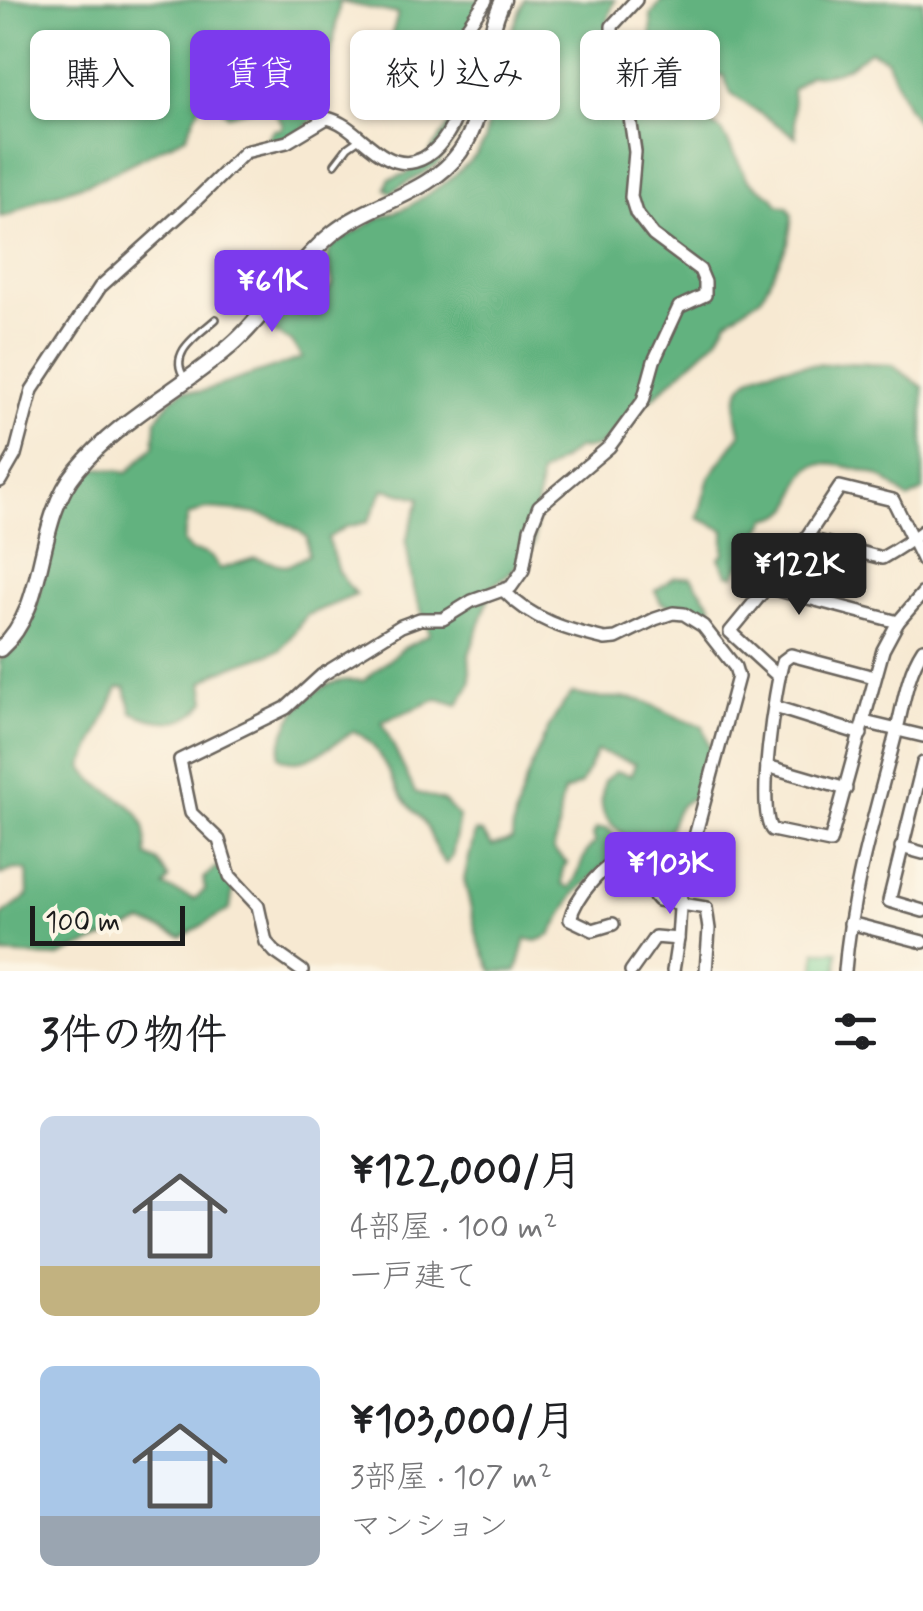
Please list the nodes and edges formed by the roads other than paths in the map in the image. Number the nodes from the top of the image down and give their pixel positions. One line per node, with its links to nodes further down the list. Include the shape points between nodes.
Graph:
1 (486, 0): 4 (street, via 454,46 462,96 442,142 408,164)
2 (503, 0): 7 (street, via 488,39 478,116 458,156 435,177 332,234 240,338)
3 (636, 0): 11 (street, via 613,22 612,32 636,152 631,198 653,235 700,270 705,295 679,307 643,401 619,434 539,506 523,570)
4 (361, 138): 5 (lane); 8 (street, via 327,118 288,142 248,150 108,278 41,373)
5 (335, 164)
6 (216, 319): 7 (lane, via 180,354)
7 (187, 380): 14 (street, via 113,435 70,478 48,521 24,617)
8 (0, 481)
9 (918, 535): 9 (street, via 882,558 806,538 840,487 893,500); 10 (street)
10 (923, 561)
11 (504, 591): 28 (street, via 536,616 605,639 684,614 703,626 734,667 731,711 683,861); 34 (street, via 442,618 402,626 330,668 286,708 180,760 192,812 219,840 230,876 258,906 266,942)
12 (923, 593): 13 (street)
13 (898, 622): 16 (street, via 767,587 730,632); 17 (street)
14 (0, 648)
15 (923, 650): 20 (street)
16 (779, 677): 17 (street, via 790,655); 18 (street)
17 (874, 677): 19 (street)
18 (775, 708): 19 (street); 23 (street)
19 (862, 728): 20 (street); 24 (street)
20 (898, 730): 21 (street); 30 (street)
21 (923, 736)
22 (923, 764): 25 (street)
23 (767, 766): 24 (street); 24 (street, via 764,802 772,830 830,842)
24 (846, 788)
25 (919, 795): 26 (street)
26 (901, 847): 27 (street); 29 (street, via 889,902)
27 (923, 853)
28 (682, 903): 31 (street, via 658,900 624,859 612,862 570,919 593,930); 32 (street); 37 (street, via 708,912)
29 (923, 911)
30 (850, 923): 33 (street); 38 (street)
31 (613, 924)
32 (678, 939): 35 (street, via 655,936); 36 (street)
33 (923, 942)
34 (302, 971)
35 (631, 971)
36 (673, 971)
37 (706, 971)
38 (845, 971)

